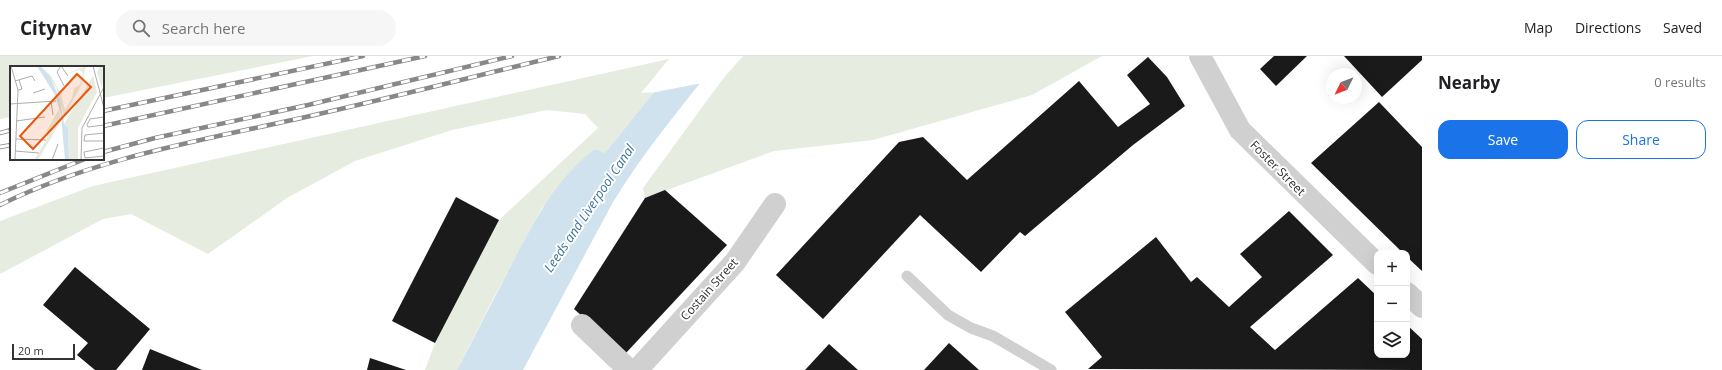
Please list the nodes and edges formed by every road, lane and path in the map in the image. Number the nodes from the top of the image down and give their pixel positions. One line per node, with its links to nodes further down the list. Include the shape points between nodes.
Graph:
1 (1200, 56): 3 (street, Foster Street, via 1240,130)
2 (775, 204): 9 (street, Costain Street, via 735,262)
3 (1374, 261)
4 (907, 276): 10 (lane, via 948,315 971,328 993,336)
5 (1410, 296): 6 (street)
6 (1422, 307)
7 (582, 325): 8 (street)
8 (629, 370)
9 (637, 370)
10 (1051, 370)

